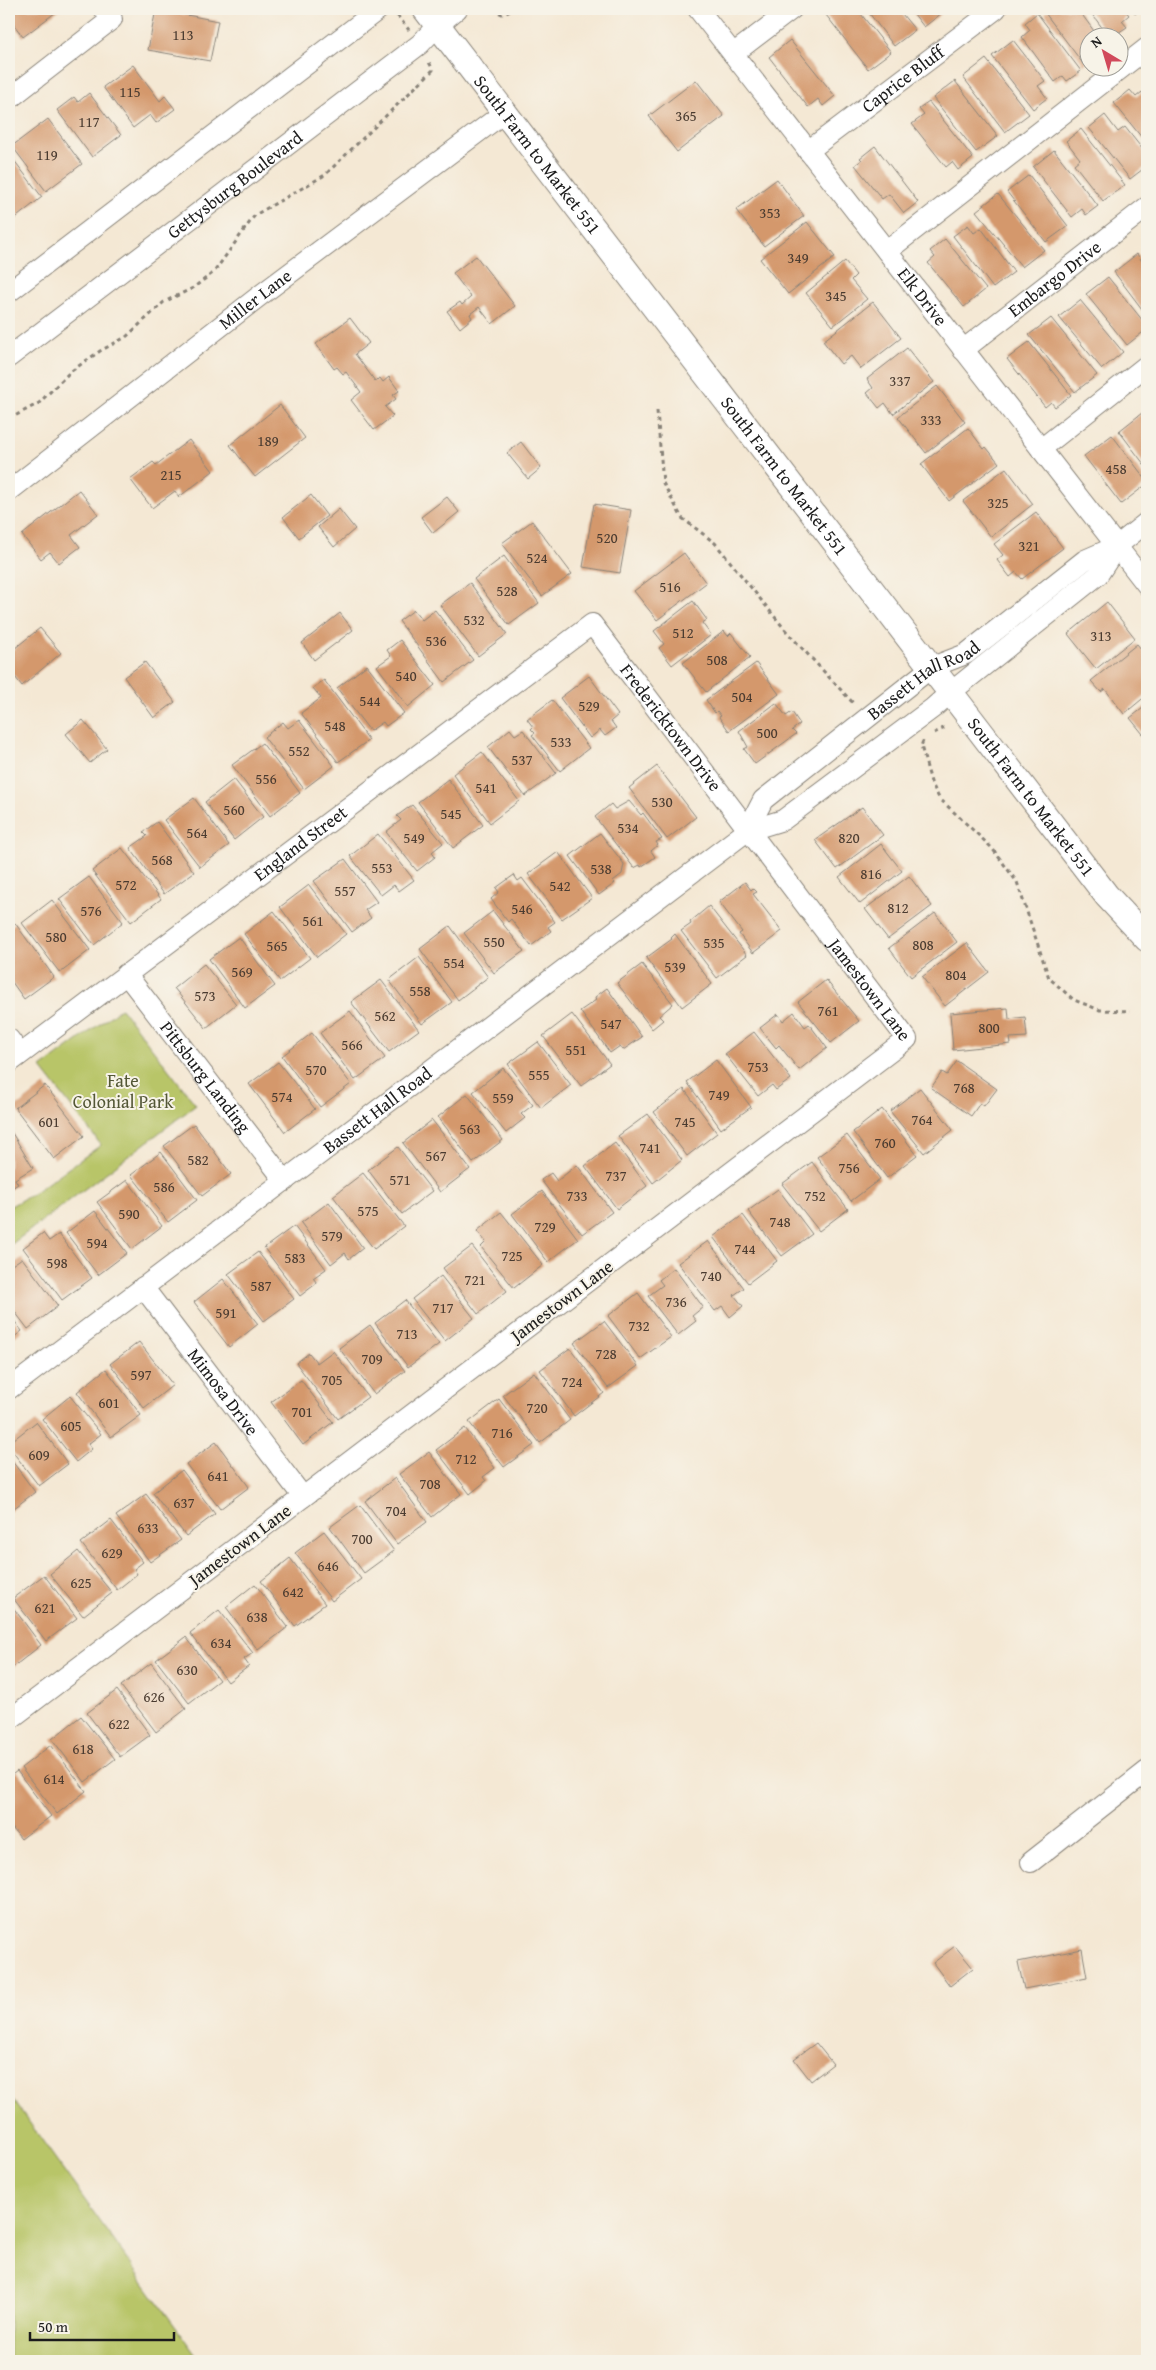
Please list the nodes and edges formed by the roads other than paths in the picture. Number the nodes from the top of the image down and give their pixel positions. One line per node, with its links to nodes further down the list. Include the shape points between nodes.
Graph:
1 (379, 9): 15 (street)
2 (457, 9): 7 (street, Gettysburg Boulevard)
3 (698, 9): 9 (street, Elk Drive)
4 (792, 9): 9 (street)
5 (996, 9): 12 (street, Caprice Bluff)
6 (108, 14): 10 (street)
7 (431, 17): 11 (main road, South Farm to Market 551); 17 (street, Gettysburg Boulevard, via 420,44)
8 (1147, 48): 14 (street)
9 (733, 54): 12 (street, Elk Drive)
10 (9, 99)
11 (505, 112): 20 (street, Miller Lane, via 262,294); 25 (main road, South Farm to Market 551)
12 (808, 151): 14 (street, Elk Drive)
13 (1147, 207): 16 (street, Embargo Drive)
14 (887, 251): 16 (street, Elk Drive)
15 (9, 292)
16 (963, 350): 19 (street, Elk Drive)
17 (9, 357)
18 (1147, 366): 19 (street)
19 (1041, 448): 22 (street, Elk Drive)
20 (9, 491)
21 (1147, 522): 22 (street, Bassett Hall Road)
22 (1117, 546): 23 (street, Elk Drive); 25 (street, Bassett Hall Road, via 1085,560 966,654); 26 (street, Bassett Hall Road, via 1098,575)
23 (1147, 585)
24 (592, 624): 27 (street, Fredericktown Drive); 29 (street, England Street)
25 (932, 667): 26 (main road, South Farm to Market 551); 27 (street, Bassett Hall Road, via 764,800)
26 (952, 692): 27 (street, Bassett Hall Road, via 784,820); 28 (main road, South Farm to Market 551, via 1107,896)
27 (747, 831): 31 (street, Bassett Hall Road); 34 (street, Jamestown Lane, via 907,1039)
28 (1147, 939)
29 (126, 974): 30 (street, England Street); 31 (street, Pittsburg Landing)
30 (13, 1052)
31 (285, 1181): 32 (street, Bassett Hall Road)
32 (143, 1287): 33 (street, Bassett Hall Road); 34 (street, Mimosa Drive)
33 (9, 1389)
34 (303, 1497): 35 (street, Jamestown Lane)
35 (9, 1720)
36 (1147, 1771): 37 (street)
37 (1031, 1862)

